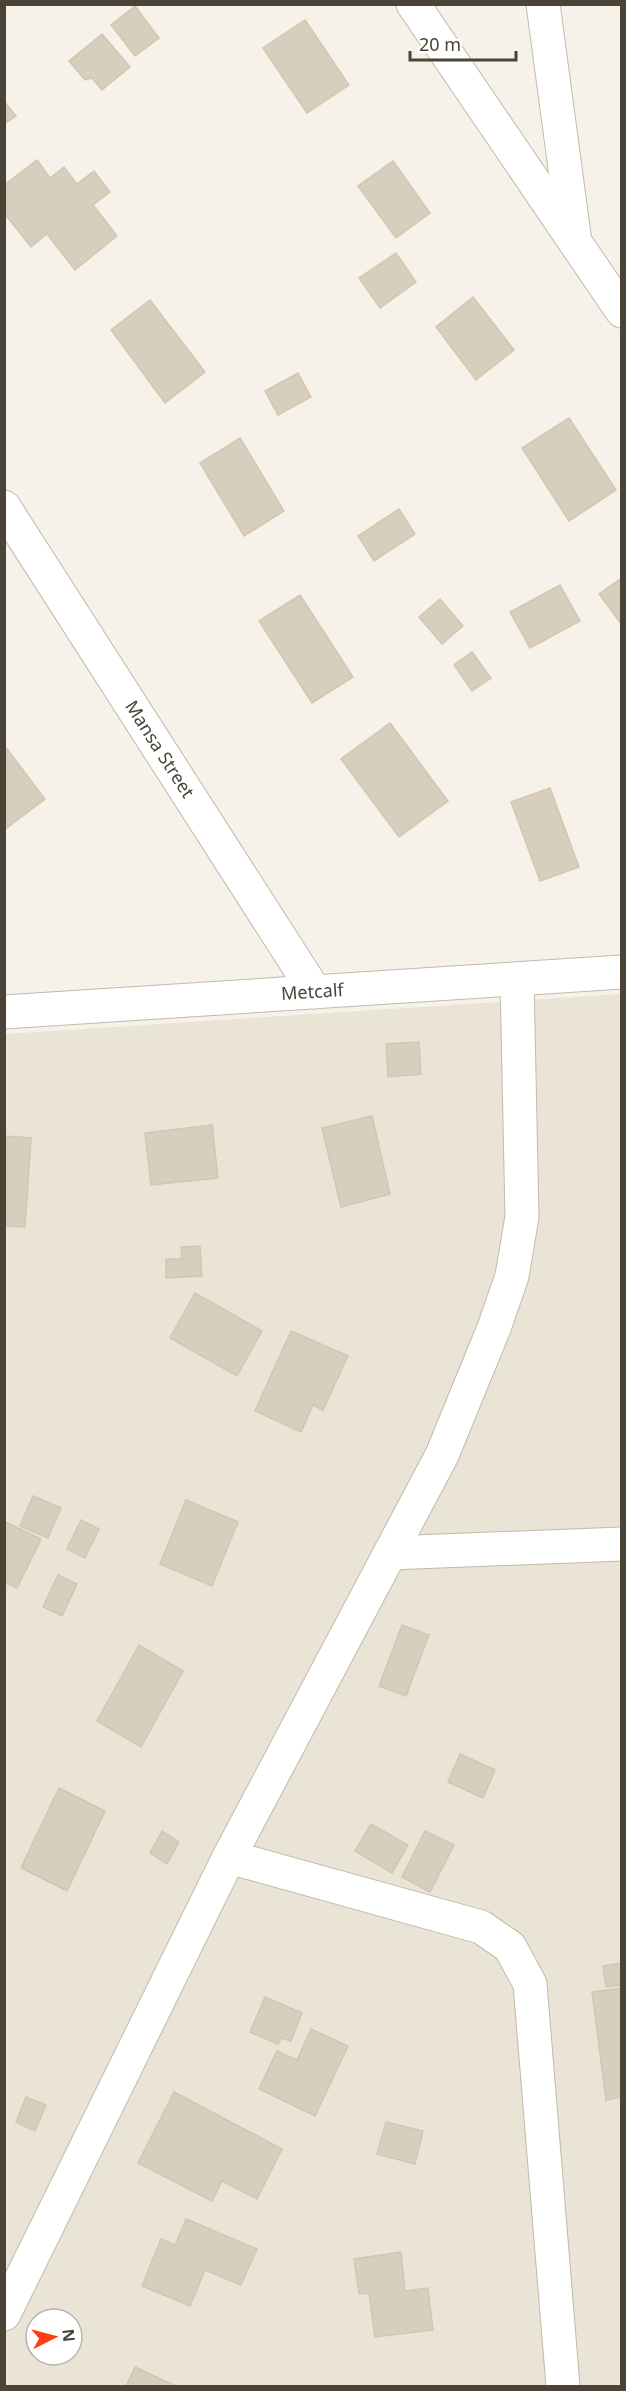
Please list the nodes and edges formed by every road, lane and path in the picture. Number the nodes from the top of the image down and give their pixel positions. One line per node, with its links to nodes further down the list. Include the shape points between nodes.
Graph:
1 (413, 4): 3 (street)
2 (543, 4): 3 (street)
3 (575, 242): 4 (street)
4 (621, 311)
5 (4, 507): 8 (street, Mansa Street)
6 (621, 972): 7 (street, Metcalf)
7 (517, 979): 8 (street, Metcalf); 11 (street, via 522,1217 512,1276 442,1455)
8 (315, 992): 9 (street, Metcalf)
9 (4, 1012)
10 (621, 1544): 11 (street)
11 (390, 1553): 12 (street)
12 (229, 1857): 13 (street); 14 (street, via 481,1927 510,1947 531,1984)
13 (4, 2314)
14 (563, 2386)

